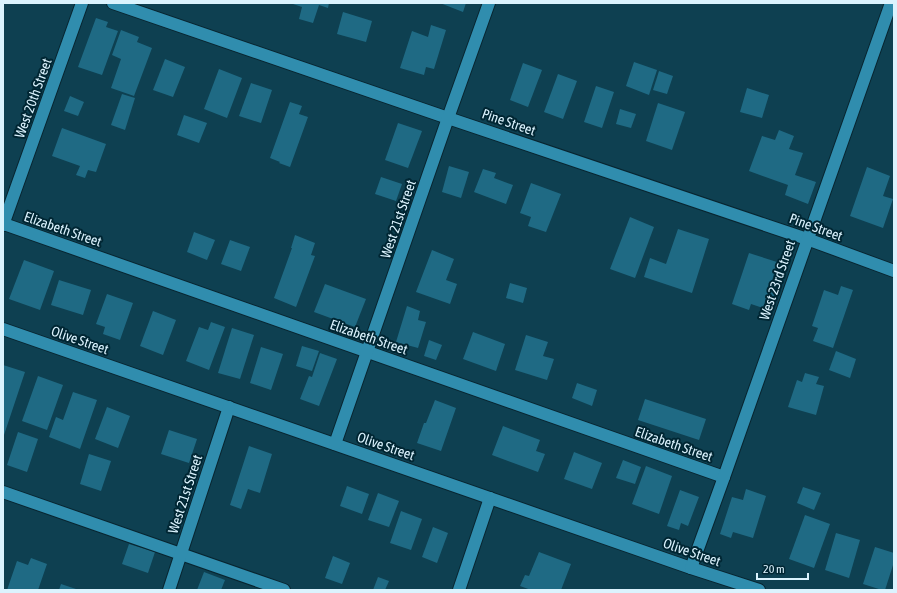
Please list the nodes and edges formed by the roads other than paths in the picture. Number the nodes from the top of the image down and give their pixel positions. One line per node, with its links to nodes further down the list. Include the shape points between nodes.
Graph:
1 (82, 3): 6 (street, West 20th Street)
2 (113, 3): 5 (street, Pine Street)
3 (489, 3): 5 (street, West 21st Street)
4 (888, 4): 7 (street, West 23rd Street)
5 (448, 118): 7 (street, Pine Street); 10 (street, West 21st Street)
6 (3, 225): 10 (street, Elizabeth Street)
7 (807, 239): 8 (street, Pine Street); 13 (street, West 23rd Street)
8 (894, 271)
9 (3, 329): 11 (street, Olive Street)
10 (367, 352): 12 (street, West 21st Street); 13 (street, Elizabeth Street)
11 (229, 407): 12 (street, Olive Street); 16 (street, West 21st Street)
12 (335, 444): 15 (street, Olive Street)
13 (724, 478): 17 (street, West 23rd Street)
14 (3, 492): 16 (street)
15 (490, 498): 17 (street, Olive Street); 21 (street)
16 (181, 554): 19 (street, West 21st Street); 20 (street)
17 (691, 568): 18 (street, Olive Street)
18 (746, 588): 22 (street, Olive Street)
19 (169, 590)
20 (284, 590)
21 (459, 590)
22 (759, 590)

